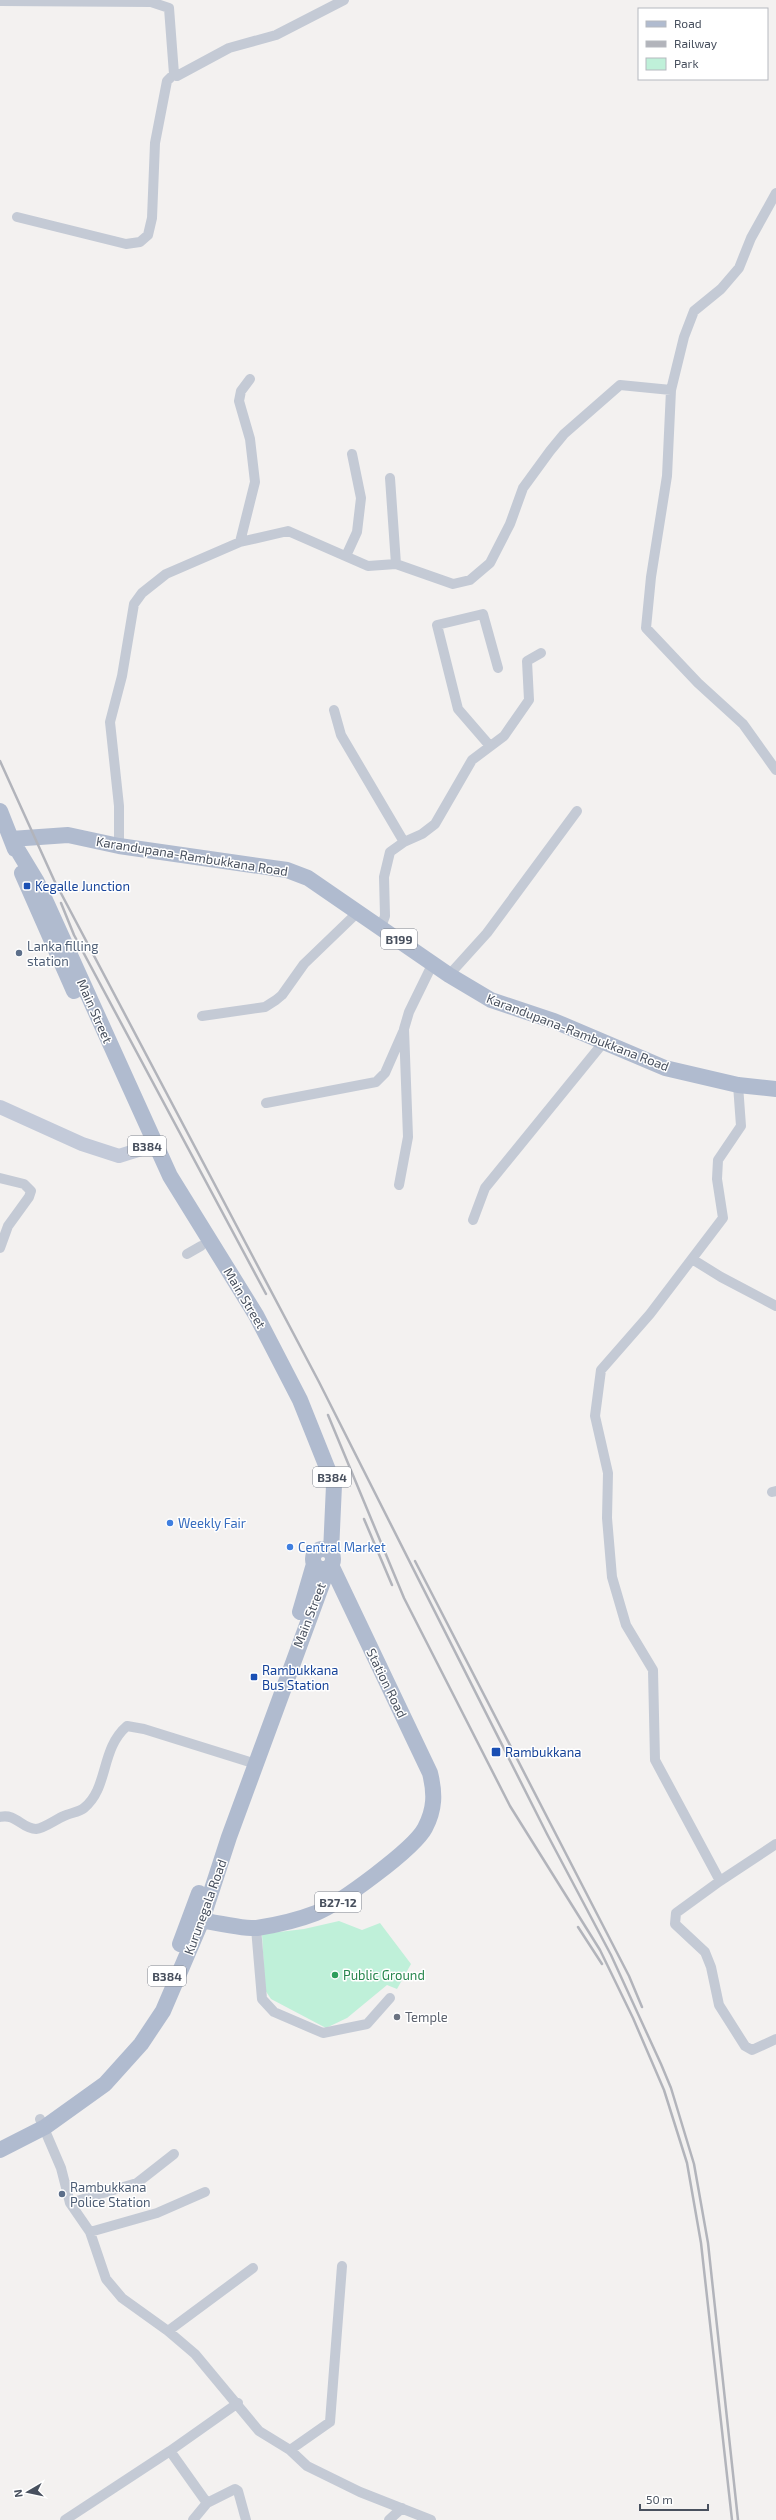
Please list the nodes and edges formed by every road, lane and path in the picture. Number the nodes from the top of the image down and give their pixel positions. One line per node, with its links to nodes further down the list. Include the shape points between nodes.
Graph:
1 (344, 0): 3 (street, via 276,35 229,48 177,76)
2 (0, 1): 3 (street, via 151,2 169,8)
3 (174, 74): 5 (street, via 167,81 155,143 152,218 148,235 140,242 126,244)
4 (776, 193): 7 (street, via 751,238 739,268 721,288 694,311 684,336)
5 (17, 217)
6 (250, 379): 10 (street, via 241,391 239,401 250,439 255,482)
7 (671, 390): 12 (street, via 620,385 564,434 523,488 510,524 490,563 470,580 453,584); 17 (street, via 667,476 651,577 646,628 698,684 743,724)
8 (352, 454): 11 (street, via 361,498 357,532)
9 (390, 478): 12 (street)
10 (240, 542): 11 (street, via 288,531); 22 (street, via 166,574 142,593 134,604 122,676 110,722 119,806)
11 (346, 556): 12 (street, via 368,566)
12 (396, 564)
13 (541, 653): 16 (street, via 527,661 529,700 504,736)
14 (498, 668): 16 (street, via 483,614 437,625 458,709)
15 (334, 710): 21 (street, via 341,735)
16 (490, 746): 21 (street, via 472,760 435,824 422,834)
17 (776, 770)
18 (0, 811): 20 (main road, Main Street)
19 (577, 811): 26 (street, via 487,933)
20 (12, 839): 22 (main road, Karandupana-Rambukkana Road / B199, via 68,835); 34 (main road, Main Street / B384, via 27,886 42,921)
21 (404, 842): 24 (street, via 390,852 384,877 385,916)
22 (118, 846): 23 (main road, Karandupana-Rambukkana Road / B199, via 287,870 308,878)
23 (358, 912): 24 (main road, Karandupana-Rambukkana Road / B199); 27 (street, via 304,964 276,1000 265,1007)
24 (380, 927): 25 (main road, Karandupana-Rambukkana Road / B199)
25 (433, 963): 26 (main road, Karandupana-Rambukkana Road / B199); 28 (street, via 409,1012)
26 (449, 975): 29 (main road, Karandupana-Rambukkana Road / B199, via 491,1000 554,1021)
27 (202, 1016)
28 (404, 1029): 32 (street, via 385,1073 376,1082); 36 (street, via 408,1137)
29 (603, 1043): 30 (main road, Karandupana-Rambukkana Road / B199, via 664,1068); 37 (street, via 485,1188)
30 (738, 1085): 31 (main road, Karandupana-Rambukkana Road / B199); 41 (street, via 741,1126 718,1160 717,1178 723,1218)
31 (776, 1089)
32 (266, 1103)
33 (0, 1107): 34 (street, via 82,1144 119,1156)
34 (151, 1146): 38 (main road, Main Street / B384, via 171,1196); 43 (main road, Main Street / B384, via 256,1316 300,1400)
35 (0, 1178): 39 (street, via 24,1184 31,1191 8,1226)
36 (399, 1185)
37 (473, 1220)
38 (201, 1246): 40 (street); 43 (main road, Main Street / B384, via 233,1296 293,1405)
39 (0, 1248)
40 (187, 1254)
41 (692, 1259): 42 (street, via 721,1278); 48 (street, via 650,1314 601,1370 595,1416 608,1473 607,1518 612,1577 626,1625 653,1670 655,1760)
42 (776, 1306)
43 (314, 1436): 44 (main road, Main Street / B384, via 334,1485 333,1520)
44 (324, 1560): 45 (main road, Main Street / B384, via 290,1645); 50 (main road, Station Road / B27-12, via 422,1752 430,1773 434,1804 425,1829 419,1837 331,1906 316,1914)
45 (255, 1758): 46 (street, via 126,1726 116,1735 109,1751 96,1797 83,1810 70,1813 37,1829 27,1827 16,1818); 49 (main road, Kurunegala Road / B384)
46 (0, 1817)
47 (776, 1844): 48 (street)
48 (720, 1881): 52 (street, via 676,1912 675,1924 705,1952 719,2005 746,2046 752,2050)
49 (196, 1919): 50 (main road, B27-12); 53 (main road, Kurunegala Road / B384, via 171,1996 141,2044 105,2084)
50 (256, 1928): 51 (street, via 262,1999 274,2012 323,2033 367,2024)
51 (390, 1998)
52 (776, 2039)
53 (43, 2123): 54 (main road, Kurunegala Road / B384); 55 (main road, Kurunegala Road / B384); 58 (street, via 61,2168)
54 (0, 2142)
55 (0, 2150)
56 (174, 2154): 58 (street, via 137,2183)
57 (205, 2192): 59 (street, via 158,2213)
58 (70, 2203): 59 (street)
59 (90, 2232): 62 (street, via 106,2279 122,2298)
60 (342, 2266): 64 (street, via 330,2422)
61 (253, 2268): 62 (street)
62 (168, 2330): 63 (street, via 194,2354)
63 (238, 2403): 64 (street, via 259,2431); 65 (street)
64 (290, 2450): 67 (street, via 307,2466 360,2492)
65 (170, 2451): 66 (street); 69 (street)
66 (206, 2503): 68 (street); 70 (street, via 238,2491)
67 (402, 2508): 71 (street); 72 (street)
68 (192, 2519)
69 (65, 2520)
70 (246, 2520)
71 (390, 2520)
72 (431, 2520)

